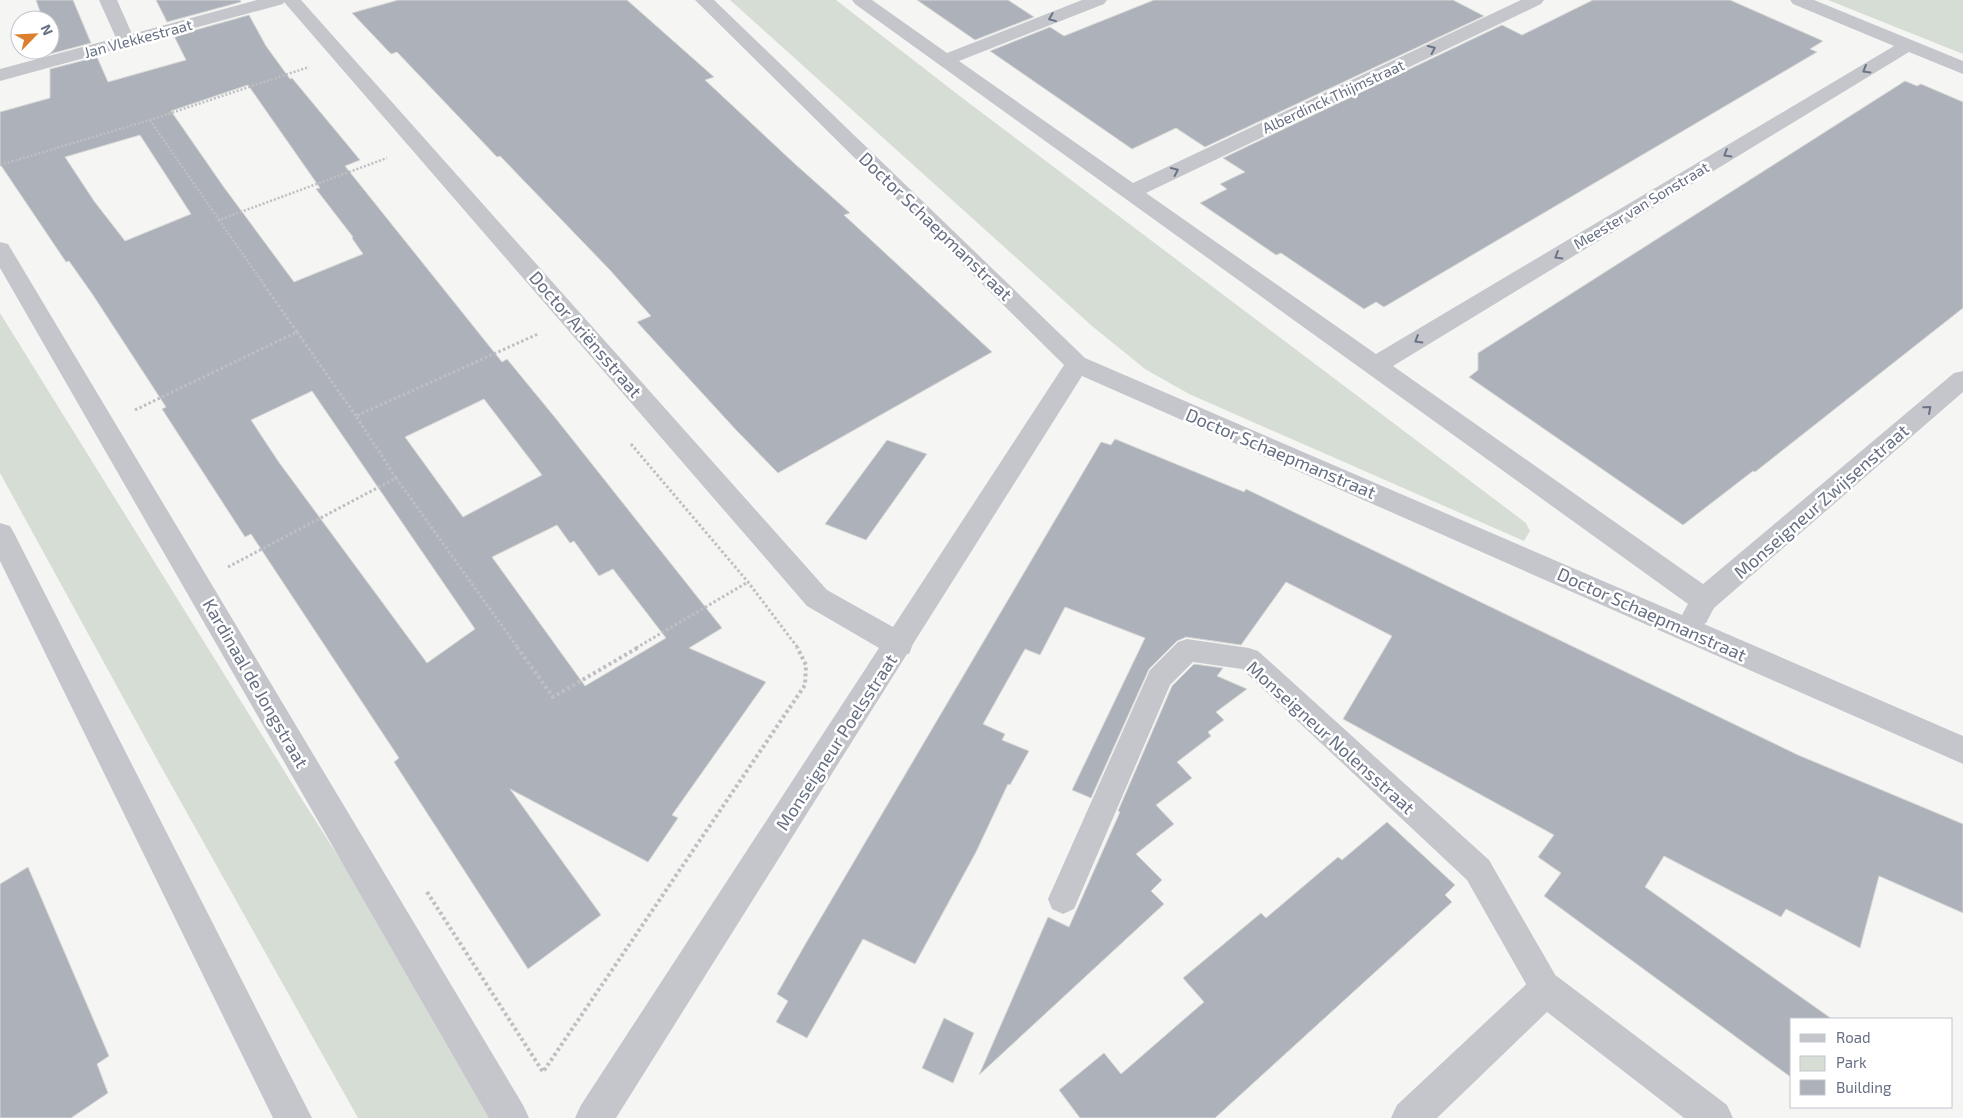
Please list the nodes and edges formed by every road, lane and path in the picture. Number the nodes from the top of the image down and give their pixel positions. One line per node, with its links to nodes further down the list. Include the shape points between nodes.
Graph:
1 (108, 0): 9 (street)
2 (277, 0): 9 (street, Jan Vlekkestraat)
3 (292, 0): 35 (street, Doctor Ariënsstraat, via 817,598)
4 (704, 0): 23 (street, Doctor Schaepmanstraat)
5 (860, 0): 11 (street, Doctor Schaepmanstraat)
6 (1098, 0): 11 (street, one-way to 11)
7 (1535, 0): 18 (street, Alberdinck Thijmstraat, one-way to 7)
8 (1799, 0): 10 (street)
9 (126, 41): 14 (street, Jan Vlekkestraat)
10 (1908, 45): 13 (street); 24 (street, Meester van Sonstraat, one-way to 24)
11 (945, 60): 18 (street, Doctor Schaepmanstraat)
12 (312, 66): 15 (path)
13 (1963, 68)
14 (0, 76)
15 (150, 120): 16 (path); 19 (path)
16 (0, 165)
17 (392, 165): 19 (path, via 386,158)
18 (1131, 192): 24 (street, Doctor Schaepmanstraat)
19 (219, 220): 22 (path)
20 (0, 249): 41 (street, Kardinaal de Jongstraat)
21 (532, 327): 27 (path, via 539,335)
22 (297, 332): 26 (path); 27 (path)
23 (1077, 364): 34 (street, Doctor Schaepmanstraat); 35 (street, Monseigneur Poelsstraat)
24 (1375, 366): 33 (street, Doctor Schaepmanstraat)
25 (1963, 379): 33 (street, Monseigneur Zwijsenstraat, one-way to 25)
26 (130, 412)
27 (356, 416): 29 (path)
28 (628, 440): 32 (path)
29 (396, 478): 31 (path); 32 (path, via 553,697)
30 (0, 533): 40 (street)
31 (220, 571)
32 (748, 582): 37 (path, via 796,644 806,665 805,685 542,1072)
33 (1704, 600): 34 (street, Monseigneur Zwijsenstraat)
34 (1688, 630): 36 (street, Doctor Schaepmanstraat)
35 (898, 645): 42 (street, Monseigneur Poelsstraat)
36 (1963, 750)
37 (424, 888)
38 (1063, 899): 39 (lane, Monseigneur Nolensstraat, via 1160,678 1187,650 1249,659 1478,870)
39 (1546, 989): 43 (street); 44 (street, Monseigneur Nolensstraat)
40 (293, 1118)
41 (510, 1118)
42 (594, 1118)
43 (1410, 1118)
44 (1714, 1118)

